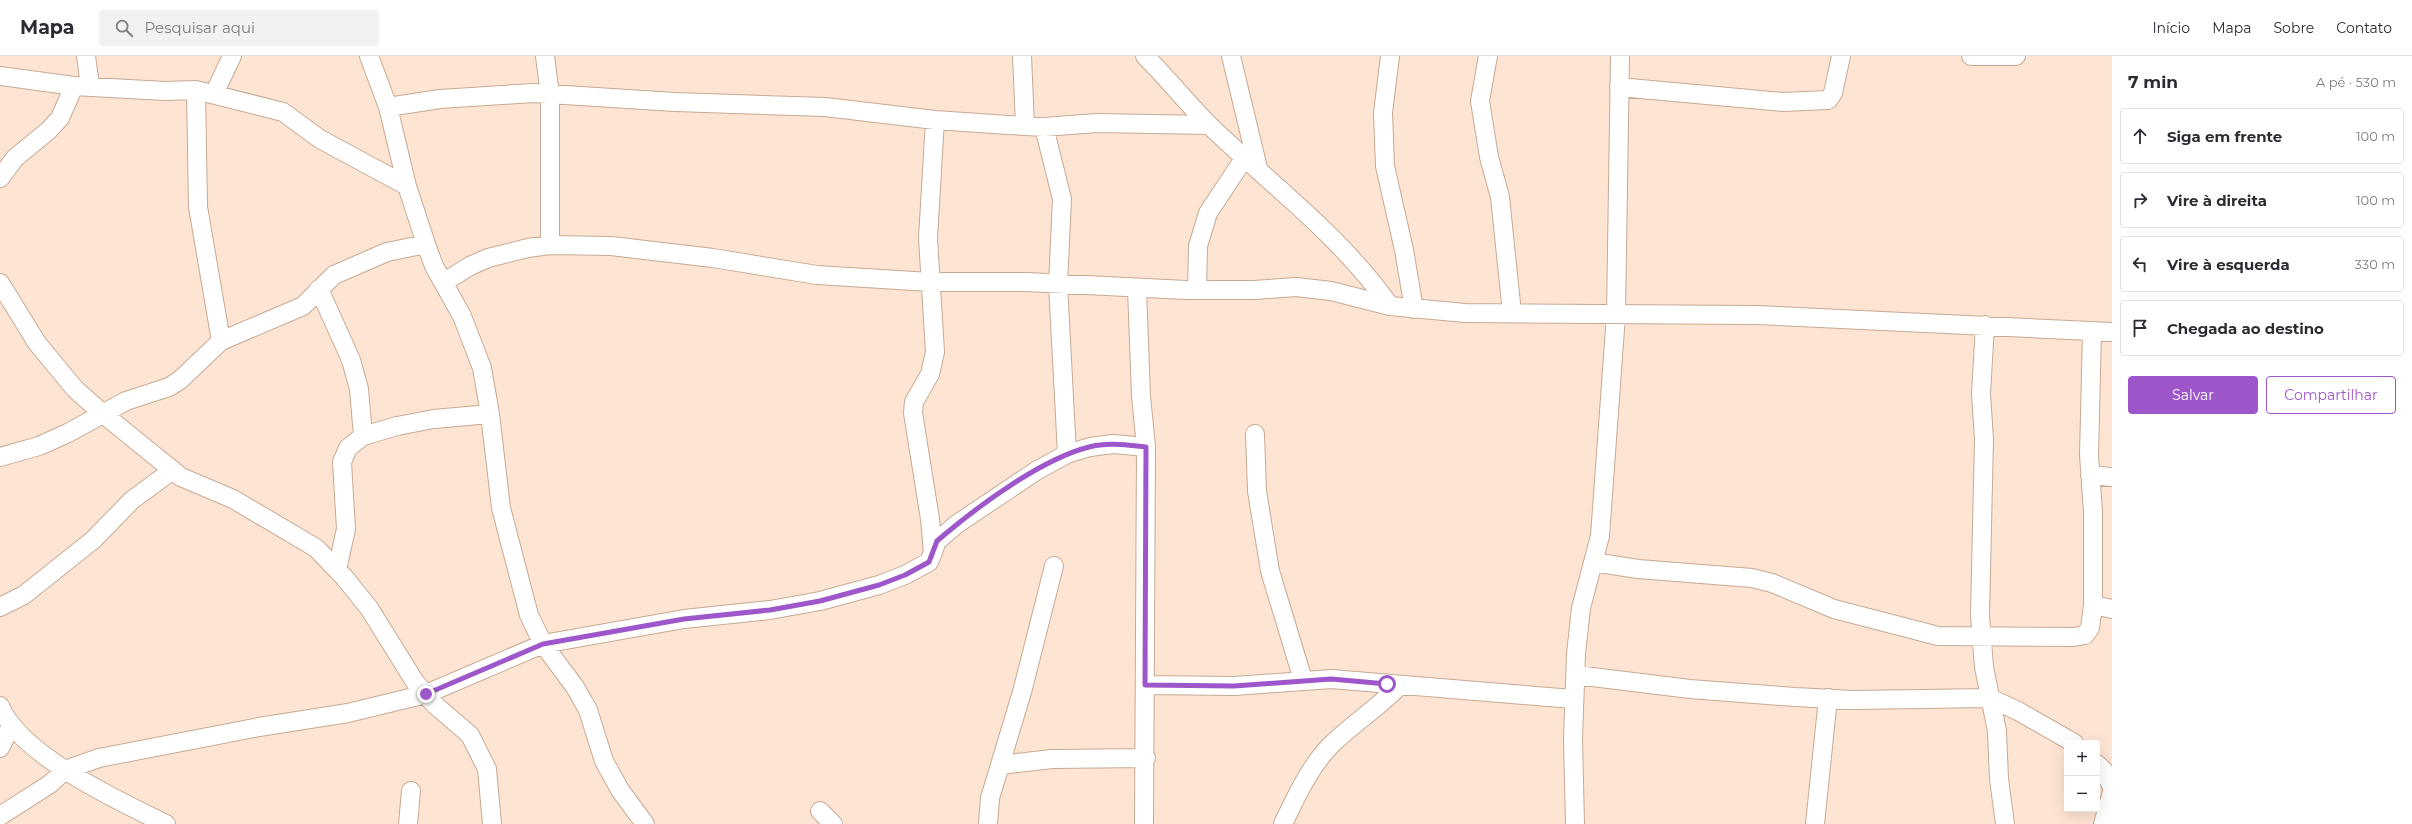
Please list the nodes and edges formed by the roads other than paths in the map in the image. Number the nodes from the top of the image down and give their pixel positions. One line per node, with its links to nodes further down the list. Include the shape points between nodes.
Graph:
1 (86, 56): 15 (street)
2 (232, 56): 18 (street)
3 (369, 56): 20 (street)
4 (545, 56): 19 (street)
5 (1022, 56): 22 (street)
6 (1145, 56): 23 (street)
7 (1231, 56): 26 (street)
8 (1390, 56): 39 (street, via 1383,113 1385,166)
9 (1488, 56): 40 (street, via 1480,101 1489,157 1500,197)
10 (1620, 56): 16 (street)
11 (1841, 56): 16 (street, via 1833,93 1828,100 1783,102)
12 (1970, 56): 13 (street)
13 (2016, 56)
14 (0, 76): 15 (street)
15 (82, 86): 17 (street, via 165,91); 27 (street, via 60,118 15,158)
16 (1619, 87): 41 (street)
17 (196, 90): 18 (street); 45 (street, via 198,206)
18 (214, 94): 28 (street, via 283,112 320,139)
19 (550, 95): 20 (street, via 490,94); 21 (street, via 825,107); 30 (street)
20 (388, 107): 28 (street)
21 (935, 120): 22 (street); 33 (street, via 928,238)
22 (1025, 125): 24 (street)
23 (1209, 125): 24 (street, via 1096,123); 25 (street)
24 (1044, 127): 34 (street, via 1062,199 1063,224)
25 (1245, 157): 26 (street); 37 (street, via 1208,213 1198,246)
26 (1258, 168): 38 (street, via 1328,235 1374,284)
27 (0, 178)
28 (407, 186): 29 (street)
29 (426, 244): 32 (street, via 434,266); 35 (street, via 387,252 362,262 334,274)
30 (550, 245): 32 (street, via 488,258); 33 (street, via 611,246 713,258 817,275)
31 (0, 282): 46 (street, via 37,343 75,389)
32 (444, 282): 47 (street, via 462,316 482,368)
33 (930, 282): 34 (street); 56 (street, via 935,352 930,374 914,402 913,413)
34 (1058, 284): 36 (street); 51 (street)
35 (319, 289): 45 (street, via 303,306); 49 (street, via 351,360 359,389)
36 (1137, 289): 37 (street); 50 (street, via 1141,396)
37 (1197, 290): 38 (street, via 1296,288 1331,291)
38 (1390, 306): 39 (street)
39 (1414, 309): 40 (street)
40 (1512, 313): 41 (street)
41 (1616, 315): 42 (street, via 1756,315); 57 (street, via 1600,536)
42 (1984, 325): 43 (street); 63 (street, via 1981,394 1984,500 1980,583)
43 (2092, 332): 44 (street); 54 (street)
44 (2112, 332)
45 (221, 341): 46 (street, via 180,380 169,387 126,401)
46 (102, 413): 52 (street, via 39,446); 53 (street)
47 (490, 414): 49 (street, via 427,420); 64 (street, via 497,478 508,538 529,615)
48 (1255, 434): 66 (street, via 1257,491 1270,571)
49 (363, 436): 59 (street, via 348,448 342,462 346,529)
50 (1146, 447): 51 (street, via 1113,444); 67 (street)
51 (1067, 454): 56 (street, via 1036,471 957,524 937,541)
52 (0, 457)
53 (173, 470): 59 (street, via 181,477 233,499 316,548); 61 (street, via 132,500 93,540 24,595)
54 (2090, 475): 55 (street); 60 (street, via 2093,512)
55 (2112, 477)
56 (933, 553): 64 (street, via 929,562 905,575 820,601 770,610 684,619)
57 (1594, 562): 63 (street, via 1638,569 1752,578 1772,583 1834,609 1876,621 1938,636); 65 (street, via 1581,608)
58 (1054, 566): 77 (street)
59 (337, 570): 69 (street, via 369,608 404,667)
60 (2093, 605): 62 (street); 63 (street, via 2090,628 2085,635)
61 (0, 607)
62 (2112, 609)
63 (1983, 637): 71 (street, via 1984,667)
64 (543, 644): 69 (street); 88 (street, via 575,687 588,710 604,761 620,790)
65 (1576, 675): 70 (street, via 1690,690); 72 (street)
66 (1303, 680): 67 (street, via 1234,686); 68 (street, via 1331,679)
67 (1145, 685): 76 (street)
68 (1399, 686): 72 (street); 92 (street, via 1329,747 1310,770)
69 (426, 694): 79 (street, via 348,713 99,758); 87 (street, via 470,735 481,754 487,769)
70 (1828, 698): 71 (street); 94 (street)
71 (1990, 698): 74 (street); 95 (street, via 1997,731 1999,780)
72 (1573, 699): 93 (street)
73 (3, 714): 75 (street); 79 (street)
74 (2069, 740)
75 (0, 748)
76 (1146, 758): 77 (street, via 1052,759); 91 (street)
77 (1000, 765): 90 (street, via 990,798)
78 (2100, 769): 80 (street)
79 (65, 770): 84 (street, via 50,784); 85 (street, via 124,804)
80 (2112, 787)
81 (411, 791): 86 (street)
82 (2112, 792): 96 (street)
83 (820, 810): 89 (street)
84 (0, 816)
85 (166, 824)
86 (408, 824)
87 (492, 824)
88 (645, 824)
89 (833, 824)
90 (988, 824)
91 (1144, 824)
92 (1283, 824)
93 (1575, 824)
94 (1815, 824)
95 (2005, 824)
96 (2103, 824)

